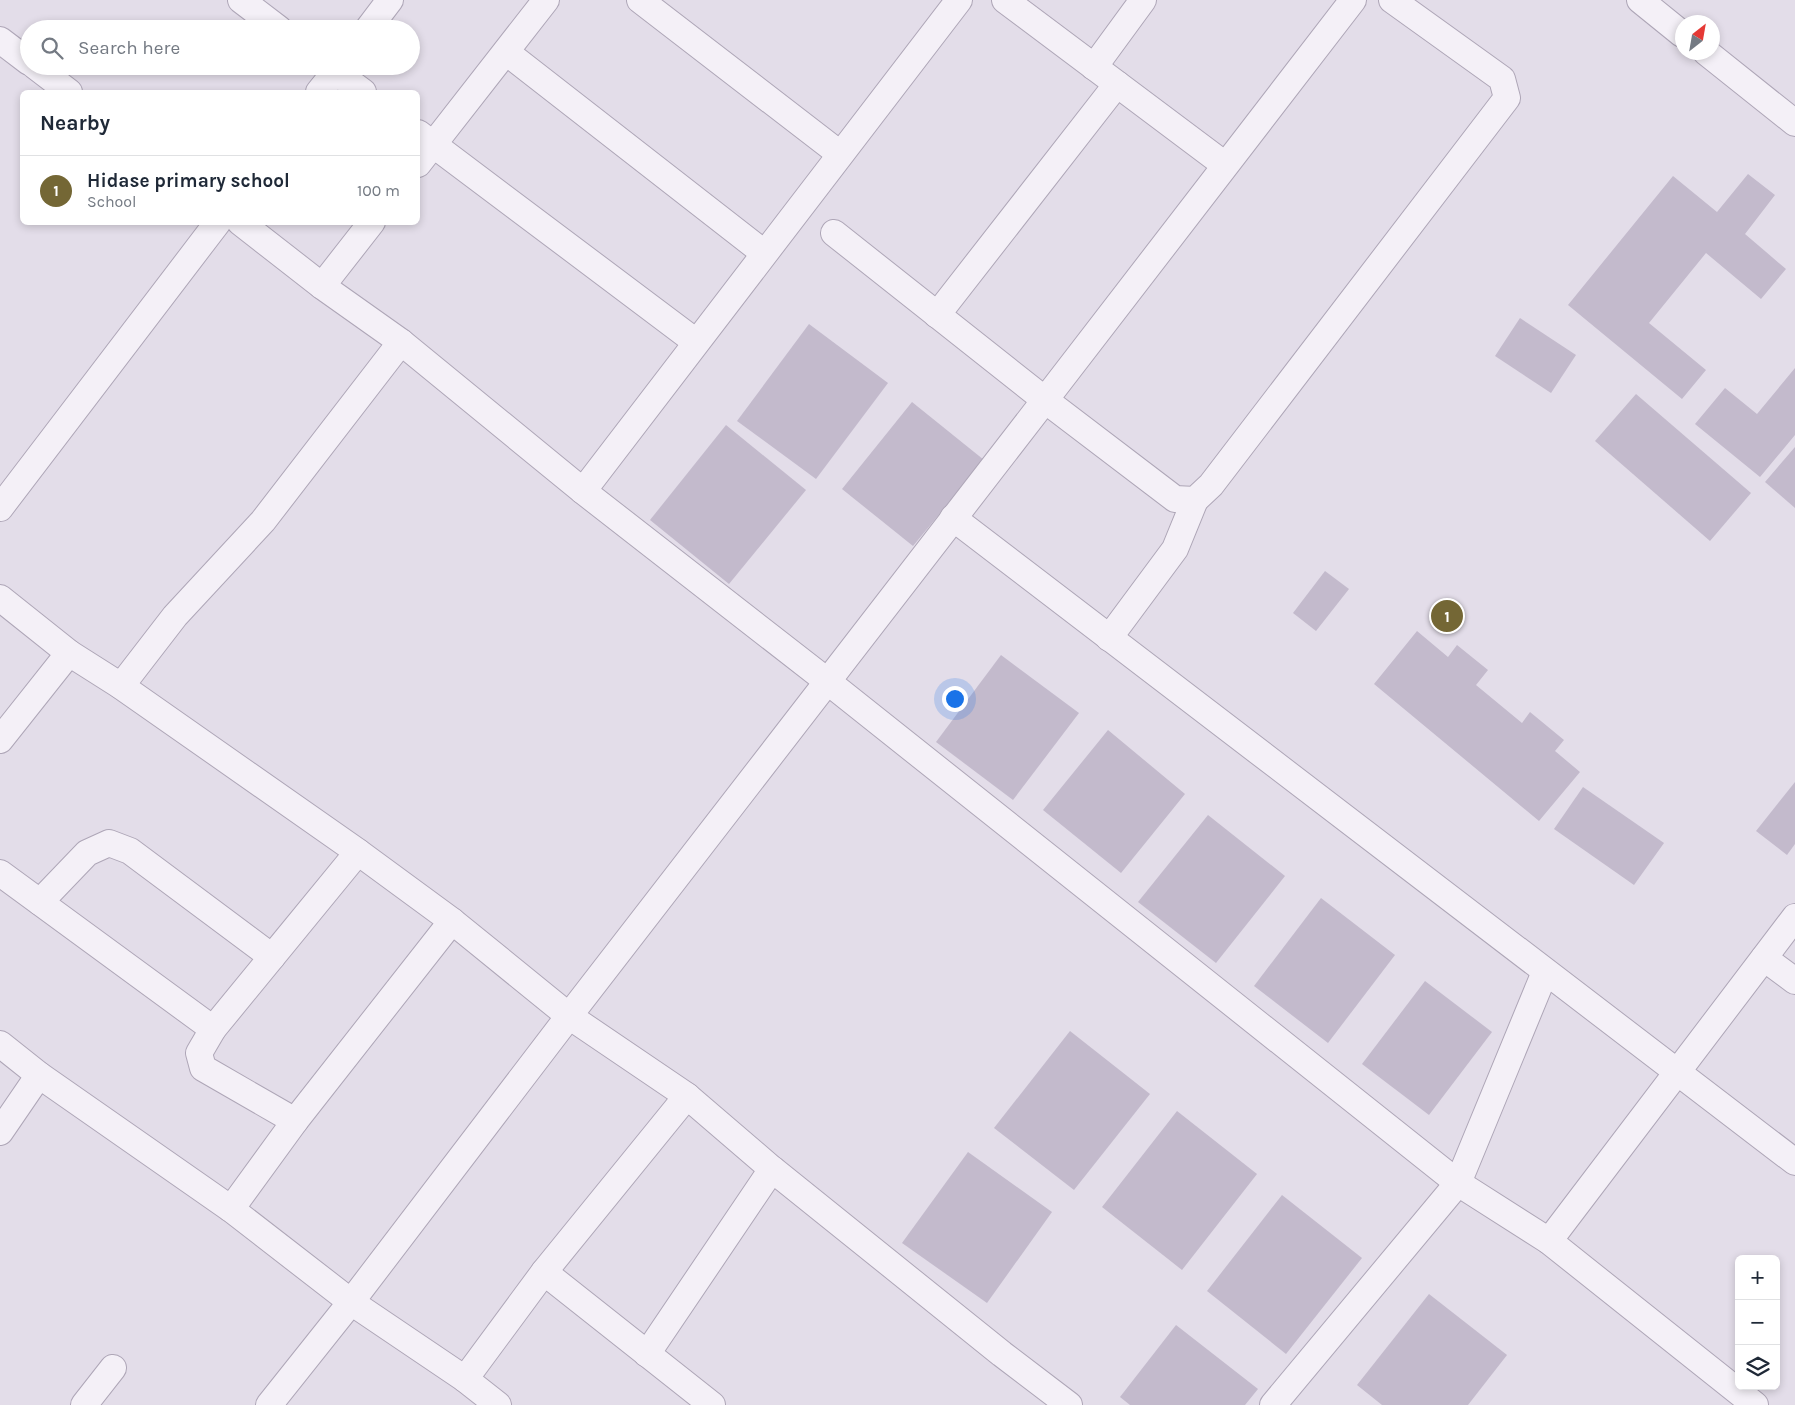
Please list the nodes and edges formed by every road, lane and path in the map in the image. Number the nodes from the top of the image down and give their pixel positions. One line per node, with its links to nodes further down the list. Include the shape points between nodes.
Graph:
1 (241, 0): 11 (street)
2 (390, 0): 12 (street)
3 (546, 0): 15 (street)
4 (640, 0): 28 (street)
5 (959, 0): 28 (street)
6 (1005, 0): 18 (street)
7 (1143, 0): 18 (street)
8 (1353, 0): 29 (street)
9 (1392, 0): 41 (street, via 1502,79 1507,98 1211,485)
10 (1640, 0): 13 (street)
11 (267, 20)
12 (375, 20)
13 (1675, 28)
14 (0, 40): 16 (street)
15 (506, 52): 27 (street); 34 (street)
16 (20, 55)
17 (1716, 60): 26 (street)
18 (1094, 66): 22 (street)
19 (47, 75): 23 (street)
20 (330, 75): 24 (street)
21 (343, 75): 25 (street)
22 (1117, 84): 29 (street); 36 (street)
23 (66, 90)
24 (320, 90)
25 (361, 90)
26 (1795, 124)
27 (423, 147): 38 (street)
28 (840, 154): 34 (street)
29 (1225, 165): 39 (street)
30 (216, 225): 42 (street)
31 (244, 225): 35 (street)
32 (370, 225): 35 (street)
33 (834, 233): 36 (street)
34 (764, 253): 38 (street)
35 (322, 286): 37 (street)
36 (937, 315): 39 (street)
37 (400, 342): 40 (street); 48 (street, via 263,521 175,616)
38 (696, 342): 40 (street)
39 (1046, 400): 41 (street, via 1175,499); 43 (street)
40 (583, 490): 47 (street)
41 (1195, 500): 45 (street, via 1175,548)
42 (0, 508)
43 (953, 518): 45 (street); 47 (street)
44 (0, 598): 46 (street)
45 (1109, 638): 57 (street)
46 (69, 653): 48 (street); 49 (street)
47 (827, 681): 59 (street); 69 (street)
48 (121, 686): 50 (street)
49 (0, 740)
50 (358, 852): 54 (street); 55 (street)
51 (0, 873): 52 (street)
52 (40, 902): 55 (street, via 86,854 109,842 130,851); 60 (street)
53 (1795, 917): 56 (street)
54 (452, 921): 59 (street); 65 (street)
55 (272, 957): 60 (street)
56 (1764, 958): 58 (street); 62 (street)
57 (1545, 972): 62 (street); 69 (street)
58 (1795, 981)
59 (569, 1016): 64 (street); 73 (street)
60 (213, 1029): 65 (street, via 199,1052 203,1068)
61 (0, 1044): 63 (street)
62 (1676, 1073): 67 (street); 71 (street)
63 (39, 1075): 66 (street); 70 (street)
64 (687, 1096): 68 (street); 72 (street)
65 (295, 1121): 70 (street)
66 (0, 1132)
67 (1795, 1162)
68 (772, 1170): 74 (street); 77 (street)
69 (1458, 1183): 71 (street); 82 (street)
70 (231, 1209): 73 (street)
71 (1549, 1241): 83 (street)
72 (544, 1272): 74 (street); 76 (street)
73 (351, 1302): 76 (street); 79 (street)
74 (647, 1354): 81 (street)
75 (113, 1368): 78 (street)
76 (465, 1379): 80 (street)
77 (1059, 1402)
78 (84, 1405)
79 (270, 1405)
80 (498, 1405)
81 (712, 1405)
82 (1272, 1405)
83 (1755, 1405)

